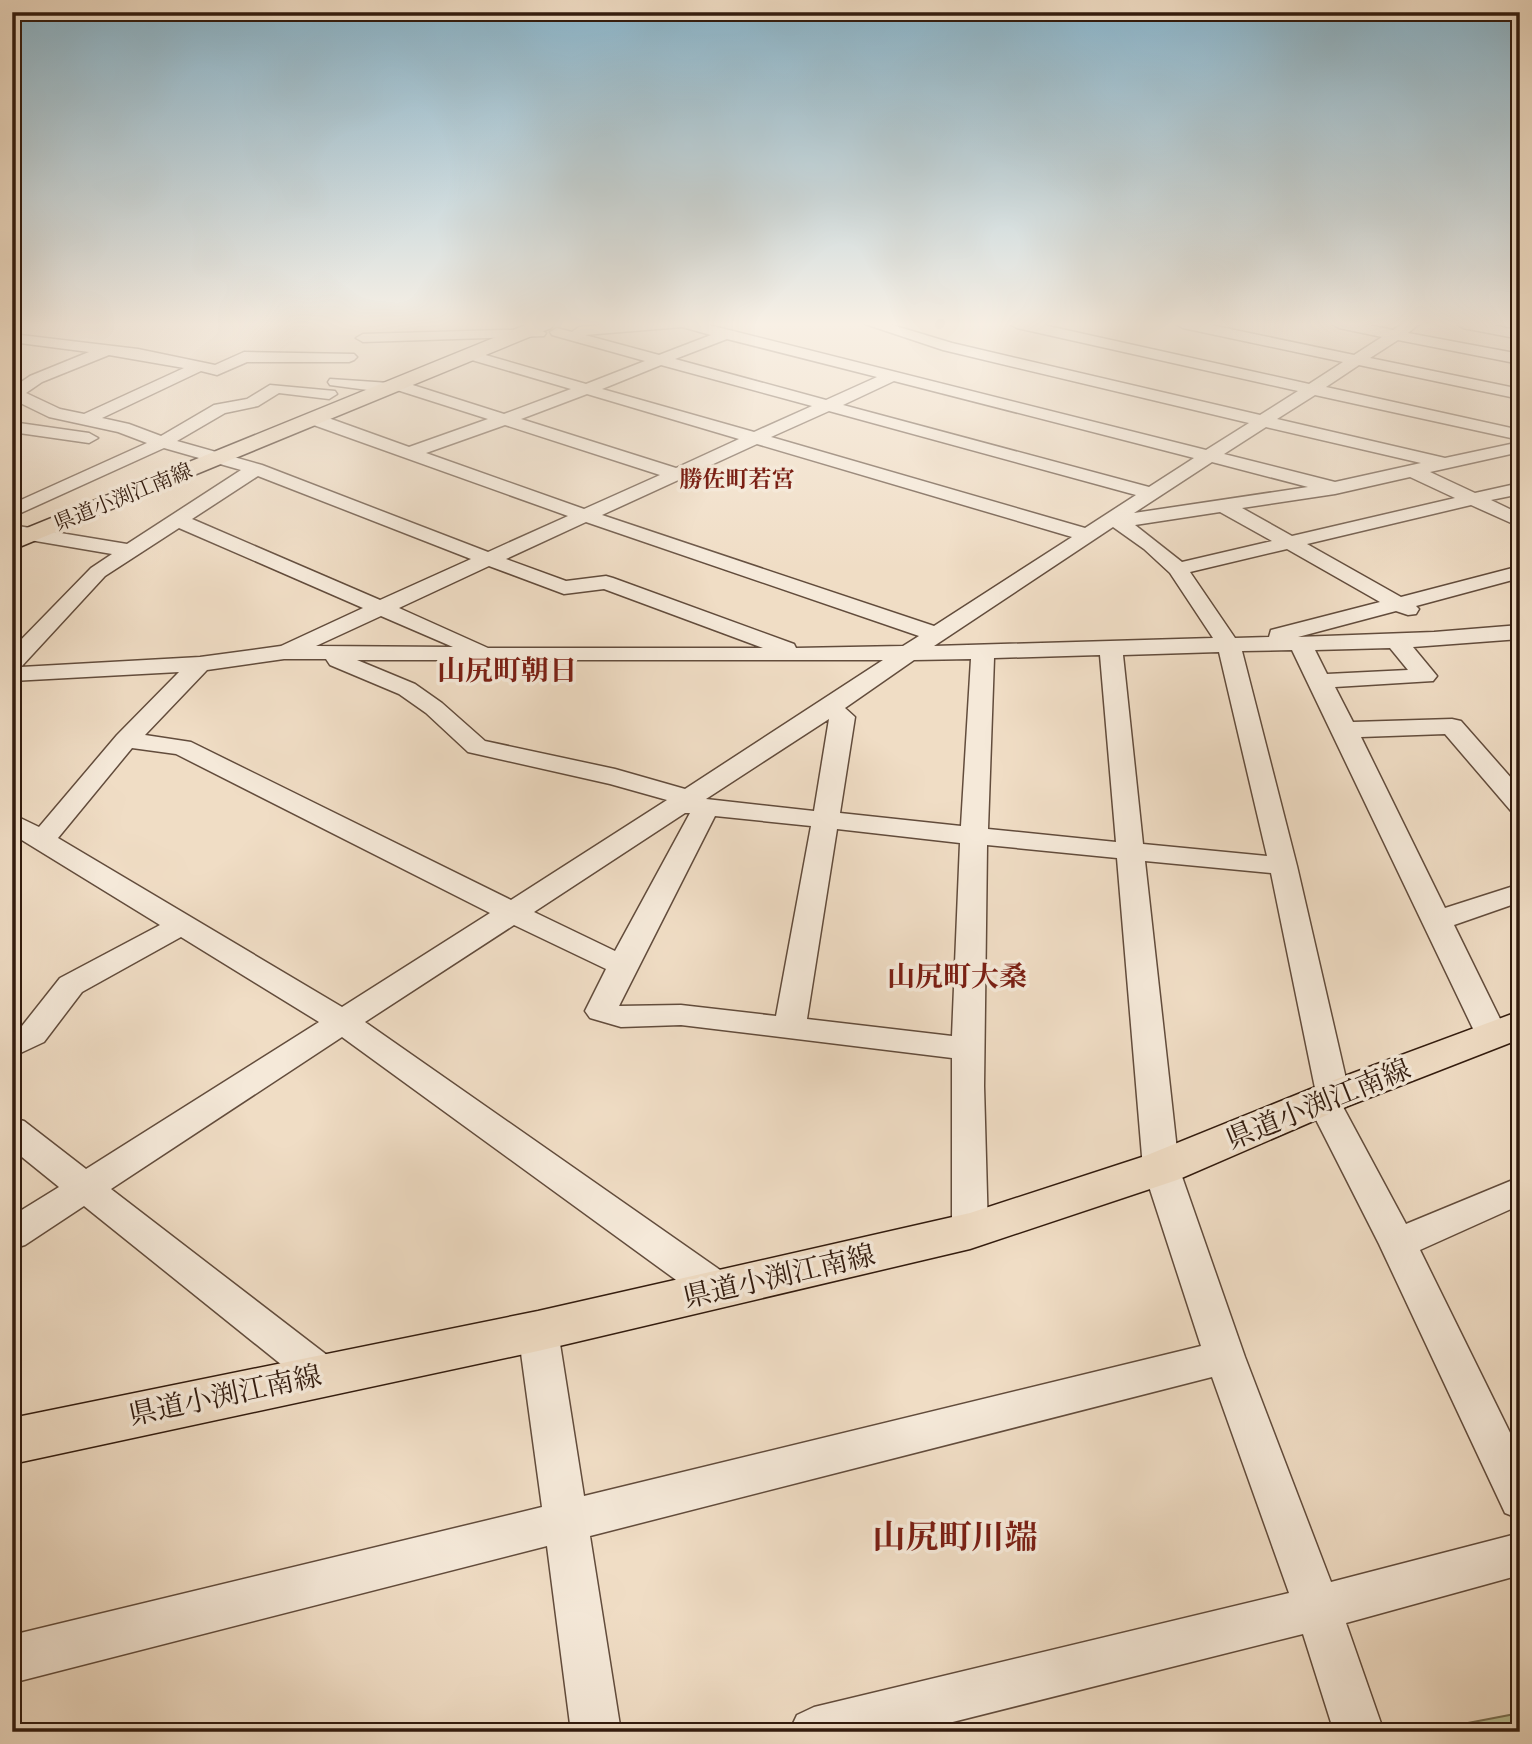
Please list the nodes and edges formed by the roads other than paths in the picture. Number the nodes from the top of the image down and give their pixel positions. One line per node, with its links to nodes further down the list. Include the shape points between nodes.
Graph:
1 (39, 405): 14 (street)
2 (117, 405): 15 (street)
3 (237, 405): 22 (street, via 204,416)
4 (320, 405): 26 (main road, 県道小渕江南線)
5 (332, 405): 24 (street)
6 (457, 405): 16 (street)
7 (542, 405): 16 (street)
8 (644, 405): 21 (street)
9 (1008, 405): 25 (street)
10 (1198, 405): 17 (street)
11 (1289, 405): 17 (street)
12 (1384, 405): 20 (street)
13 (828, 406): 21 (street); 33 (street)
14 (55, 413): 15 (street); 18 (street)
15 (88, 419): 19 (street)
16 (504, 419): 24 (street); 30 (street)
17 (1265, 421): 25 (street); 27 (street)
18 (14, 428): 19 (street, via 86,438)
19 (124, 430): 22 (street)
20 (1520, 435)
21 (757, 438): 30 (street); 41 (street)
22 (162, 443): 26 (street); 36 (street)
23 (1520, 447): 27 (street)
24 (408, 454): 37 (street)
25 (1211, 456): 31 (street); 33 (street)
26 (219, 458): 28 (street); 42 (main road, 県道小渕江南線)
27 (1446, 464): 29 (street)
28 (256, 469): 39 (street); 45 (street)
29 (1412, 471): 31 (street); 34 (street)
30 (677, 474): 37 (street)
31 (1335, 488): 35 (street)
32 (1520, 488): 34 (street)
33 (1152, 494): 38 (street)
34 (1474, 499): 40 (street); 43 (street)
35 (1224, 506): 38 (street); 43 (street)
36 (12, 511)
37 (586, 514): 45 (street); 51 (street)
38 (1114, 519): 41 (street); 46 (street)
39 (179, 521): 44 (street); 49 (street)
40 (1520, 521)
41 (1087, 535): 51 (street)
42 (19, 536): 44 (street)
43 (1292, 543): 46 (street); 48 (street)
44 (131, 551): 64 (street, via 98,572)
45 (492, 558): 49 (street); 63 (street, via 564,587 606,582)
46 (1178, 569): 54 (street)
47 (1520, 572): 48 (street)
48 (1400, 603): 52 (street); 55 (street, via 1269,637)
49 (381, 608): 58 (street); 62 (street)
50 (1520, 632): 52 (street)
51 (936, 634): 59 (street)
52 (1443, 638): 53 (street)
53 (1396, 641): 56 (street); 67 (street, via 1425,676)
54 (1229, 645): 55 (street); 57 (street); 78 (street)
55 (1268, 645): 56 (street)
56 (1301, 645): 67 (street)
57 (1111, 649): 60 (street); 77 (street)
58 (284, 652): 61 (street); 65 (street)
59 (913, 652): 60 (street); 63 (street); 68 (street)
60 (984, 652): 75 (street)
61 (335, 653): 62 (street); 71 (street, via 338,660 407,689 477,747 615,777)
62 (491, 655): 63 (street)
63 (802, 655)
64 (12, 663)
65 (200, 664): 66 (street); 70 (street)
66 (12, 674)
67 (1318, 681): 69 (street)
68 (828, 708): 71 (street); 73 (street, via 843,717)
69 (1345, 730): 72 (street, via 1452,726); 81 (street)
70 (126, 740): 76 (street); 80 (street, via 182,747)
71 (691, 803): 73 (street); 80 (street); 83 (street)
72 (1520, 805)
73 (824, 820): 75 (street); 85 (street)
74 (12, 821): 76 (street)
75 (974, 836): 77 (street); 88 (street)
76 (42, 840): 82 (street)
77 (1131, 852): 78 (street); 91 (street)
78 (1283, 866): 89 (street)
79 (1520, 892): 81 (street)
80 (512, 911): 83 (street); 84 (street)
81 (1435, 922): 86 (street)
82 (182, 925): 84 (street); 87 (street, via 71,985 33,1034)
83 (623, 964): 85 (street, via 601,1011 621,1017 681,1015)
84 (341, 1021): 92 (street); 97 (street)
85 (790, 1028): 88 (street)
86 (1506, 1029): 89 (main road, 県道小渕江南線)
87 (12, 1046)
88 (968, 1049): 94 (street)
89 (1329, 1099): 91 (main road, 県道小渕江南線); 96 (street)
90 (12, 1130): 92 (street)
91 (1161, 1168): 94 (main road, 県道小渕江南線); 99 (street)
92 (85, 1188): 95 (street); 100 (street)
93 (1520, 1190): 96 (street)
94 (970, 1231): 97 (main road, 県道小渕江南線)
95 (12, 1235)
96 (1398, 1244): 102 (street)
97 (719, 1290): 98 (main road, 県道小渕江南線)
98 (538, 1331): 100 (main road, 県道小渕江南線); 103 (street)
99 (1226, 1357): 103 (street); 105 (street)
100 (322, 1374): 101 (main road, 県道小渕江南線)
101 (12, 1441)
102 (1517, 1489)
103 (565, 1523): 106 (street); 107 (street)
104 (1520, 1554): 105 (street)
105 (1318, 1608): 108 (street); 109 (street)
106 (12, 1659)
107 (596, 1732)
108 (814, 1732)
109 (1359, 1732)

